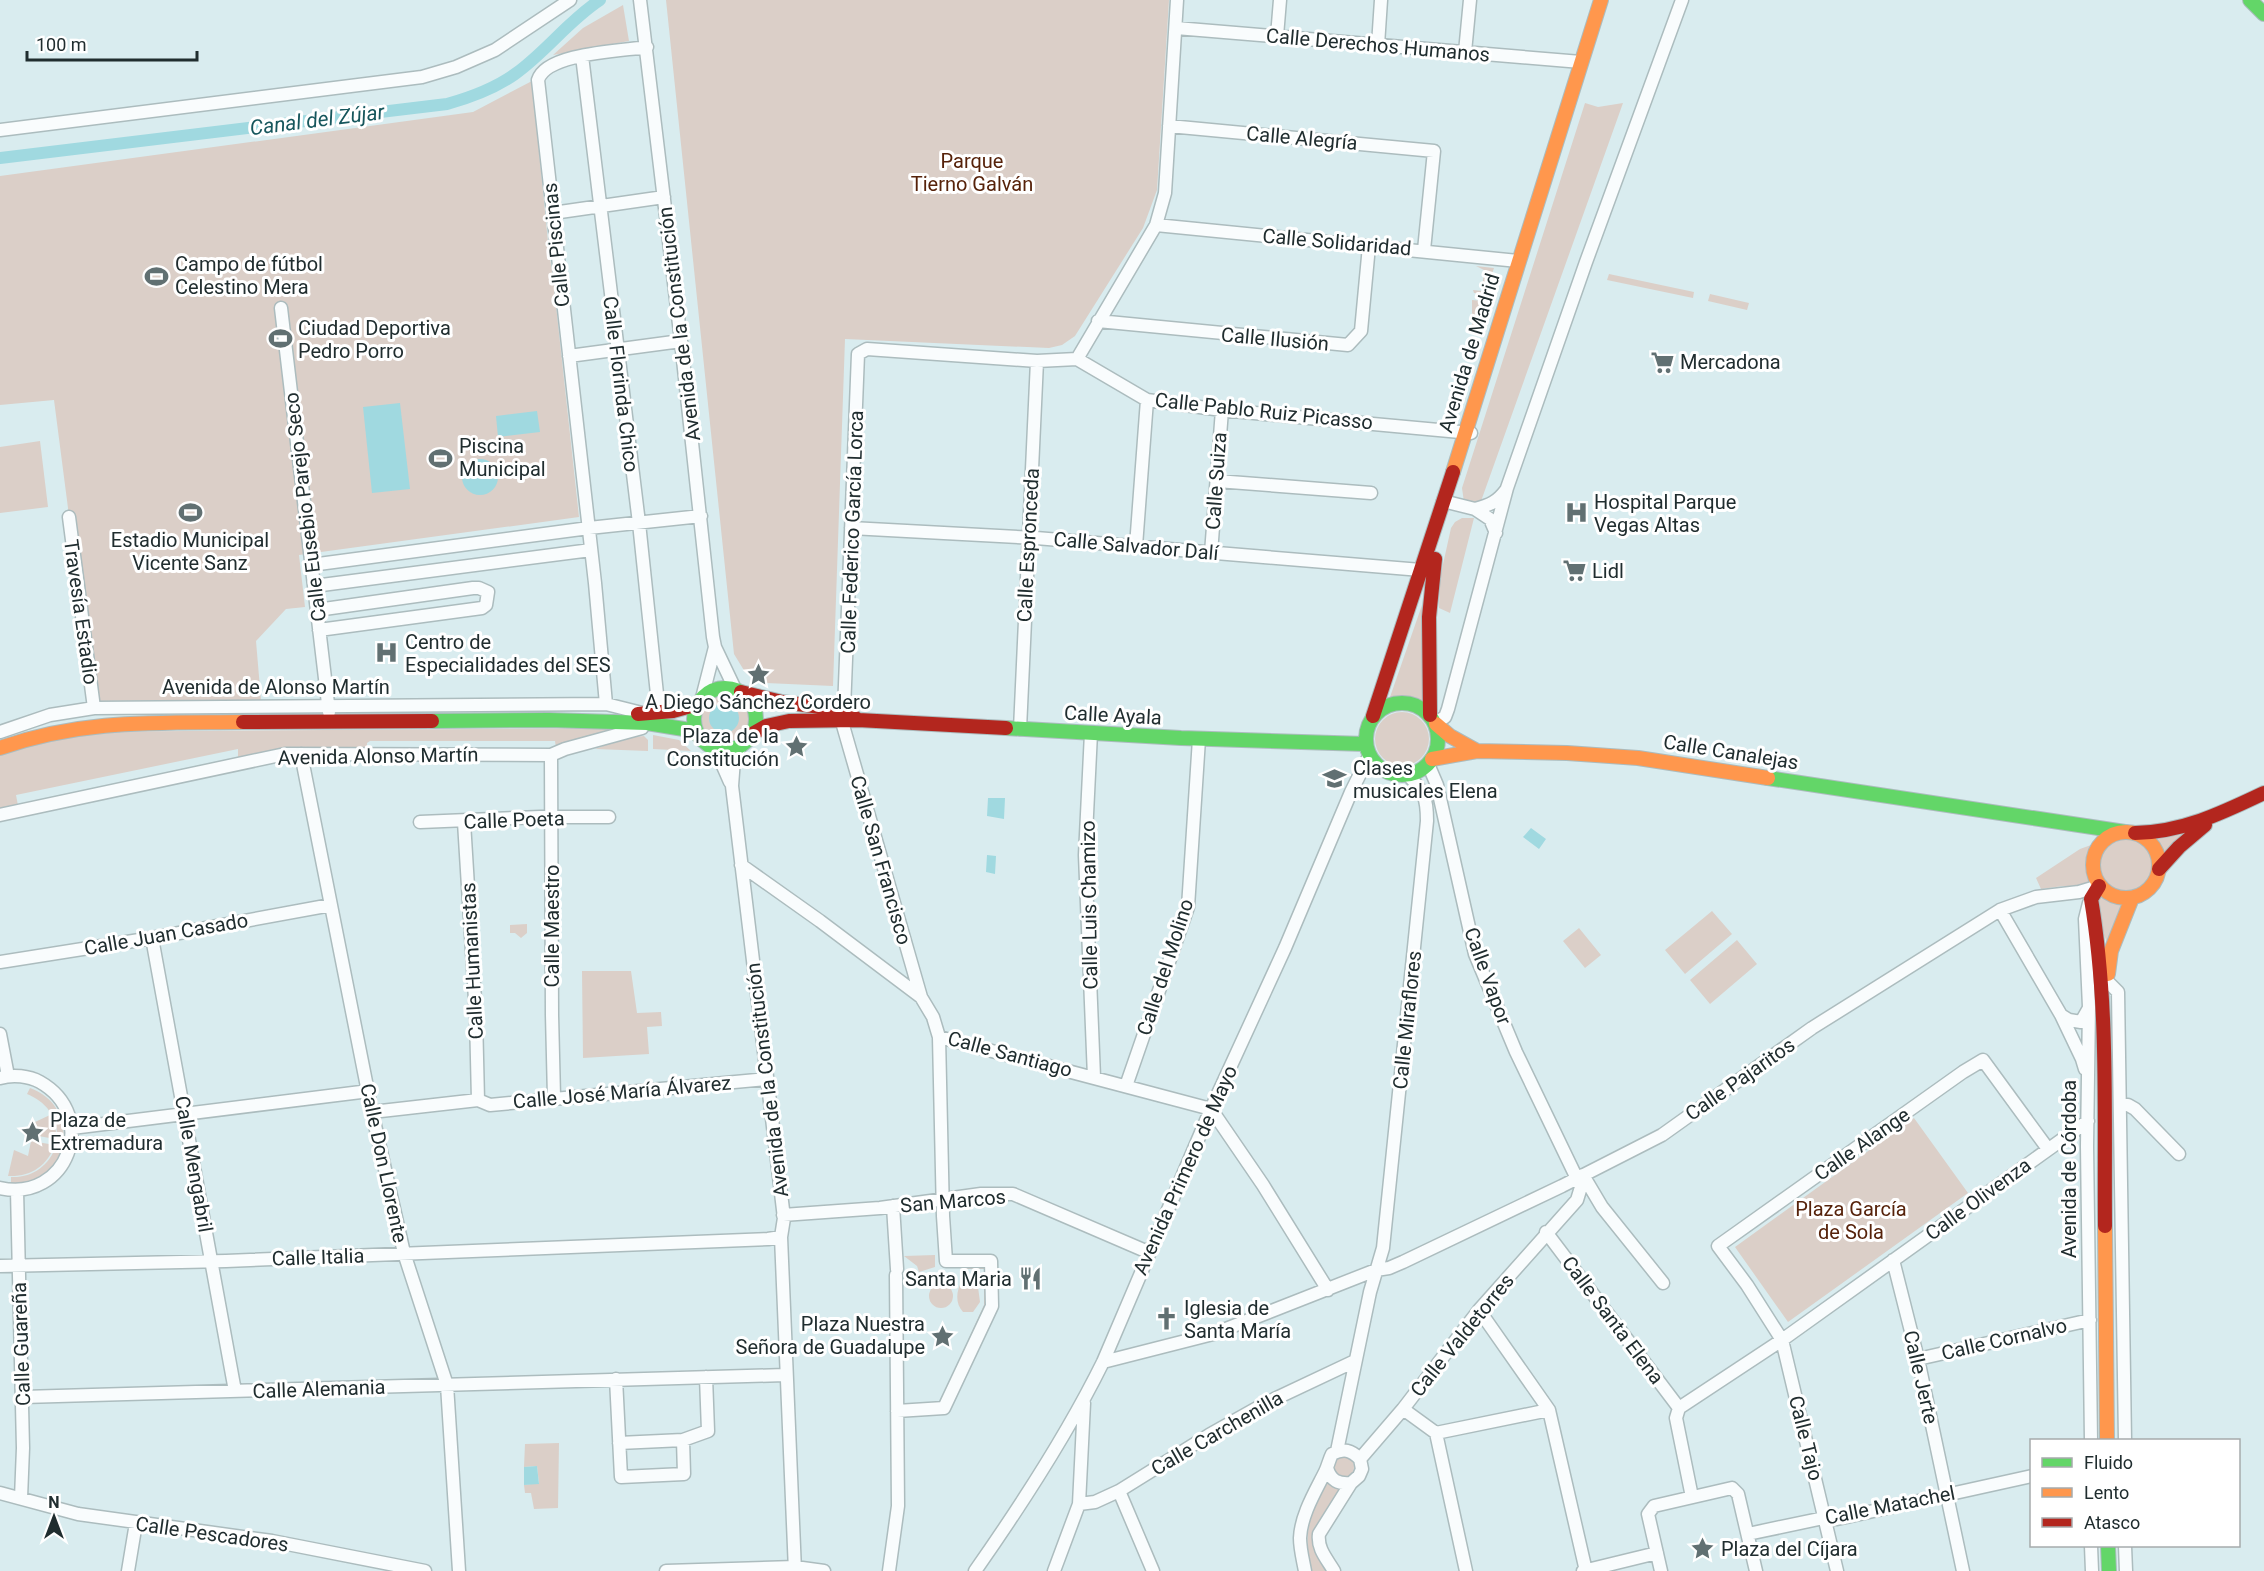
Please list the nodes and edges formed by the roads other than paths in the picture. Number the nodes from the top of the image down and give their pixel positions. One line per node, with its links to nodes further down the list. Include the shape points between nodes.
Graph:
1 (570, 0): 20 (street, via 495,50 422,77)
2 (640, 0): 15 (street, Avenida de la Constitución)
3 (1177, 0): 12 (street)
4 (1280, 0): 13 (street)
5 (1381, 0): 14 (street)
6 (1470, 0): 16 (street)
7 (1601, 0): 18 (main road, Avenida de Madrid)
8 (1609, 0): 37 (main road, Avenida de Madrid)
9 (1682, 0): 39 (street)
10 (2250, 0): 11 (main road)
11 (2264, 14)
12 (1176, 28): 13 (street, Calle Derechos Humanos); 19 (street)
13 (1277, 36): 14 (street, Calle Derechos Humanos)
14 (1378, 45): 16 (street, Calle Derechos Humanos)
15 (647, 47): 17 (street, Calle Piscinas); 21 (street, Avenida de la Constitución)
16 (1465, 52): 18 (street, Calle Derechos Humanos)
17 (582, 56): 22 (street, Calle Florinda Chico); 23 (street, Calle Piscinas, via 550,65 540,72 538,80)
18 (1581, 62): 27 (main road, Avenida de Madrid)
19 (1169, 126): 24 (street, via 1165,193); 26 (street, Calle Alegría, via 1434,150)
20 (0, 130)
21 (664, 197): 22 (street); 30 (street, Avenida de la Constitución)
22 (599, 205): 23 (street); 31 (street, Calle Florinda Chico)
23 (553, 213): 32 (street, Calle Piscinas)
24 (1156, 225): 25 (street, Calle Solidaridad); 29 (street)
25 (1369, 246): 26 (street, Calle Solidaridad); 29 (street, Calle Ilusión, via 1361,332 1348,345)
26 (1424, 250): 27 (street, Calle Solidaridad)
27 (1518, 261): 37 (main road, Avenida de Madrid)
28 (281, 308): 53 (street, Calle Eusebio Parejo Seco)
29 (1098, 321): 33 (street)
30 (681, 341): 31 (street); 43 (street, Avenida de la Constitución)
31 (617, 350): 32 (street); 45 (street, Calle Florinda Chico)
32 (569, 356): 46 (street, Calle Piscinas)
33 (1077, 359): 34 (street); 35 (street, Calle Pablo Ruiz Picasso)
34 (1037, 361): 47 (street, Calle Federico García Lorca, via 867,349 858,354); 49 (street, Calle Espronceda)
35 (1147, 400): 36 (street, Calle Pablo Ruiz Picasso); 50 (street)
36 (1222, 410): 37 (street, Calle Pablo Ruiz Picasso); 38 (street, Calle Suiza)
37 (1469, 432): 41 (main road, Avenida de Madrid)
38 (1216, 481): 40 (street); 52 (street, Calle Suiza)
39 (1507, 488): 42 (street, via 1498,500); 48 (street)
40 (1371, 493)
41 (1447, 502): 42 (street); 54 (main road, Avenida de Madrid); 68 (main road, Avenida de Madrid, via 1431,580)
42 (1475, 509): 48 (street, via 1490,519)
43 (701, 516): 45 (street); 58 (street, Avenida de la Constitución)
44 (69, 517): 63 (street, Travesía Estadio)
45 (639, 523): 46 (street); 67 (street, Calle Florinda Chico)
46 (588, 528): 51 (street, Calle Piscinas); 53 (street)
47 (851, 528): 49 (street, Calle Salvador Dalí); 65 (street, Calle Federico García Lorca)
48 (1497, 533): 64 (street)
49 (1028, 538): 50 (street, Calle Salvador Dalí); 71 (street, Calle Espronceda)
50 (1136, 546): 52 (street, Calle Salvador Dalí)
51 (591, 550): 55 (street); 61 (street, Calle Piscinas)
52 (1211, 553): 54 (street, Calle Salvador Dalí)
53 (311, 565): 55 (street, Calle Eusebio Parejo Seco)
54 (1421, 570): 66 (main road, Avenida de Madrid)
55 (314, 586): 56 (street, Calle Eusebio Parejo Seco)
56 (317, 610): 57 (street, Calle Eusebio Parejo Seco); 57 (street, via 473,588 488,592 482,608)
57 (319, 630): 62 (street, Calle Eusebio Parejo Seco)
58 (715, 647): 59 (street); 60 (street)
59 (738, 691): 60 (main road, via 717,689); 65 (main road, Calle Ayala); 74 (main road, via 756,716)
60 (700, 701): 67 (main road, Avenida de Alonso Martín); 70 (main road)
61 (606, 704): 62 (street, Avenida de Alonso Martín); 67 (street, Avenida de Alonso Martín)
62 (328, 706): 63 (street, Avenida de Alonso Martín); 69 (street, Calle Eusebio Parejo Seco)
63 (94, 708): 72 (street, Avenida de Alonso Martín, via 50,715)
64 (1448, 709): 68 (street, via 1444,717); 76 (street)
65 (843, 716): 71 (main road, Calle Ayala); 74 (main road, via 789,721); 114 (street, Calle San Francisco)
66 (1373, 716): 68 (main road, via 1401,702 1412,704); 84 (main road, via 1366,730)
67 (651, 717): 69 (main road, Avenida de Alonso Martín); 70 (main road, Avenida de Alonso Martín)
68 (1433, 721): 76 (main road); 86 (main road, via 1438,741)
69 (329, 722): 80 (main road, Avenida de Alonso Martín, via 96,725 50,732)
70 (691, 729): 79 (main road); 83 (street, Avenida Alonso Martín, via 639,728)
71 (1020, 729): 73 (main road, Calle Ayala)
72 (0, 732)
73 (1091, 733): 75 (main road, Calle Ayala); 121 (street, Calle Luis Chamizo, via 1085,855)
74 (752, 734): 77 (main road)
75 (1198, 739): 78 (main road, Calle Ayala); 123 (street, Calle del Molino, via 1188,907)
76 (1456, 740): 81 (main road)
77 (741, 745): 79 (main road, via 731,749); 89 (street, Avenida de la Constitución, via 734,759)
78 (1351, 745): 84 (main road, Calle Ayala); 84 (street, via 1362,757)
79 (710, 746): 89 (street, Avenida de la Constitución, via 720,757)
80 (0, 748)
81 (1478, 751): 85 (main road, Calle Canalejas); 95 (main road, Calle Canalejas, via 1638,758)
82 (301, 754): 83 (street, Avenida Alonso Martín); 91 (street, Avenida Alonso Martín, via 270,757); 109 (street, Calle Don Llorente)
83 (551, 755): 93 (street, Calle Maestro)
84 (1366, 756): 87 (main road, via 1388,773); 129 (street, Avenida Primero de Mayo, via 1285,948)
85 (1450, 756): 86 (main road, Calle Canalejas); 88 (street, via 1439,770)
86 (1430, 762): 87 (main road); 88 (street, Calle Vapor)
87 (1408, 775): 100 (street, Calle Miraflores, via 1422,790 1427,808)
88 (1437, 785): 99 (street, Calle Vapor)
89 (732, 786): 102 (street, Avenida de la Constitución)
90 (2264, 793): 92 (main road)
91 (0, 815)
92 (2215, 816): 98 (main road, Calle Canalejas, via 2164,833); 103 (main road)
93 (551, 817): 94 (street, Calle Poeta); 97 (street, Calle Poeta); 126 (street, Calle Maestro)
94 (609, 817)
95 (2022, 818): 98 (main road, Calle Canalejas); 101 (main road, Calle Canalejas, via 2074,834)
96 (420, 822): 97 (street, Calle Poeta)
97 (464, 822): 127 (street, Calle Humanistas)
98 (2130, 833): 101 (main road); 103 (main road, via 2151,843)
99 (1447, 834): 100 (street); 136 (street, Calle Vapor, via 1475,954 1516,1052)
100 (1426, 836): 152 (street, Calle Miraflores, via 1383,1248)
101 (2088, 844): 105 (main road)
102 (741, 865): 104 (street, Calle Santiago); 106 (street, Avenida de la Constitución)
103 (2159, 869): 107 (main road, via 2147,891)
104 (759, 879): 106 (street); 114 (street, Calle Santiago)
105 (2099, 886): 107 (main road, via 2114,897); 108 (main road, Avenida de Córdoba); 110 (street, Calle Pajaritos, via 2036,897)
106 (744, 895): 122 (street, Avenida de la Constitución)
107 (2132, 898): 113 (main road, Avenida de Córdoba, via 2111,951)
108 (2091, 899): 115 (street, Avenida de Córdoba, via 2085,919); 117 (main road, Avenida de Córdoba, via 2099,946)
109 (331, 905): 111 (street, Calle Juan Casado); 125 (street, Calle Don Llorente)
110 (2000, 910): 116 (street); 136 (street, Calle Pajaritos, via 1812,1028 1662,1135)
111 (152, 938): 112 (street, Calle Juan Casado); 131 (street, Calle Mengabril)
112 (0, 962)
113 (2107, 981): 117 (main road, Avenida de Córdoba); 128 (street, via 2118,992)
114 (921, 997): 119 (street, Calle Santiago)
115 (2089, 1007): 116 (street, via 2081,1022); 124 (street, Avenida de Córdoba)
116 (2061, 1015): 124 (street, via 2082,1059)
117 (2103, 1029): 178 (main road, Avenida de Córdoba)
118 (0, 1034): 120 (street)
119 (939, 1037): 121 (street, Calle Santiago); 140 (street)
120 (4, 1077): 133 (street, via 36,1080 50,1088 65,1106)
121 (1094, 1077): 123 (street, Calle Santiago)
122 (766, 1079): 126 (street, Calle José María Álvarez); 143 (street, Avenida de la Constitución)
123 (1126, 1086): 129 (street, Calle Santiago)
124 (2088, 1088): 132 (street, Avenida de Córdoba)
125 (369, 1091): 130 (street, Calle Don Llorente); 131 (street)
126 (554, 1097): 127 (street, Calle José María Álvarez, via 490,1104)
127 (478, 1100): 130 (street, Calle José María Álvarez)
128 (2120, 1105): 135 (street, via 2135,1109); 179 (street)
129 (1211, 1109): 146 (street, Avenida Primero de Mayo); 155 (street)
130 (372, 1112): 147 (street, Calle Don Llorente)
131 (185, 1114): 133 (street); 149 (street, Calle Mengabril)
132 (2088, 1121): 134 (street, Calle Olivenza); 158 (street, Avenida de Córdoba)
133 (72, 1128): 139 (street, via 71,1144 58,1171 39,1184)
134 (2048, 1149): 148 (street, Calle Olivenza); 159 (street, Calle Alange, via 1983,1060 1718,1246)
135 (2179, 1154)
136 (1580, 1177): 137 (street, Calle Pajaritos); 142 (street, Calle Valdetorres, via 1579,1196); 154 (street, Calle Vapor)
137 (1562, 1186): 142 (street, via 1570,1196); 152 (street, Calle Pajaritos, via 1389,1269)
138 (0, 1188): 139 (street)
139 (17, 1190): 150 (street, Calle Guareña)
140 (942, 1199): 141 (street, San Marcos); 146 (street, San Marcos, via 1012,1194); 175 (street, via 946,1261 991,1261 992,1306 944,1408)
141 (893, 1206): 143 (street, San Marcos); 175 (street)
142 (1566, 1212): 144 (street, Calle Valdetorres)
143 (783, 1215): 145 (street, Avenida de la Constitución)
144 (1546, 1232): 157 (street, Calle Valdetorres); 172 (street, Calle Santa Elena)
145 (781, 1237): 147 (street, Calle Italia); 165 (street, Avenida de la Constitución)
146 (1148, 1252): 160 (street, Avenida Primero de Mayo)
147 (404, 1253): 149 (street, Calle Italia); 168 (street, Calle Don Llorente)
148 (1893, 1260): 159 (street, Calle Olivenza); 162 (street, Calle Jerte)
149 (212, 1261): 150 (street, Calle Italia); 169 (street, Calle Mengabril)
150 (19, 1265): 151 (street, Calle Italia); 170 (street, Calle Guareña)
151 (0, 1266)
152 (1376, 1270): 153 (street, Calle Pajaritos); 156 (street, Calle Miraflores)
153 (1356, 1278): 155 (street, Calle Pajaritos); 156 (street, via 1364,1282)
154 (1663, 1283)
155 (1328, 1290): 161 (street, Calle Pajaritos, via 1213,1334)
156 (1370, 1293): 163 (street, Calle Miraflores)
157 (1479, 1310): 173 (street, Calle Valdetorres); 174 (street)
158 (2090, 1320): 162 (street, Calle Cornalvo); 177 (street, Avenida de Córdoba)
159 (1782, 1340): 172 (street, Calle Olivenza); 193 (street, Calle Tajo)
160 (1109, 1346): 161 (street); 164 (street, Avenida Primero de Mayo)
161 (1121, 1357): 164 (street, Calle Pajaritos)
162 (1918, 1359): 189 (street, Calle Jerte)
163 (1355, 1361): 182 (street, Calle Miraflores); 187 (street, Calle Carchenilla, via 1266,1403)
164 (1102, 1362): 171 (street, Avenida Primero de Mayo)
165 (785, 1375): 166 (street, Calle Alemania); 200 (street, Avenida de la Constitución)
166 (706, 1377): 167 (street, Calle Alemania); 180 (street, via 708,1431)
167 (616, 1379): 168 (street, Calle Alemania); 181 (street)
168 (447, 1385): 169 (street, Calle Alemania); 204 (street, Calle Don Llorente)
169 (235, 1391): 170 (street, Calle Alemania)
170 (23, 1397): 191 (street, Calle Guareña)
171 (1084, 1401): 192 (street); 208 (street, Avenida Primero de Mayo, via 1016,1513)
172 (1679, 1407): 190 (street, via 1676,1419)
173 (1403, 1409): 176 (street); 183 (street, Calle Valdetorres)
174 (1549, 1410): 176 (street); 201 (street)
175 (897, 1411): 207 (street, via 898,1506)
176 (1436, 1433): 213 (street)
177 (2091, 1439)
178 (2107, 1439)
179 (2125, 1439)
180 (683, 1440): 181 (street); 181 (street, via 684,1474 621,1477)
181 (619, 1443)
182 (1334, 1452): 183 (street, via 1349,1451); 184 (street)
183 (1361, 1464): 186 (street, Calle Valdetorres, via 1359,1476)
184 (1327, 1468): 186 (street, via 1335,1481); 211 (street, via 1302,1527)
185 (2030, 1476): 189 (street, Calle Matachel)
186 (1351, 1483): 212 (street, Calle Valdetorres, via 1319,1534 1318,1542)
187 (1119, 1491): 192 (street, Calle Carchenilla, via 1095,1502); 210 (street)
188 (0, 1492): 191 (street, Calle Pescadores)
189 (1946, 1494): 193 (street, Calle Matachel); 217 (street, Calle Jerte)
190 (1692, 1497): 195 (street, via 1732,1488 1738,1494); 199 (street, via 1654,1506 1648,1514)
191 (21, 1498): 194 (street, Calle Pescadores, via 78,1514)
192 (1079, 1504): 209 (street)
193 (1825, 1520): 195 (street, Calle Matachel); 216 (street, Calle Tajo)
194 (136, 1523): 202 (street); 203 (street, Calle Pescadores, via 272,1540)
195 (1748, 1534): 215 (street)
196 (2091, 1547): 218 (street)
197 (2108, 1547): 219 (main road)
198 (2126, 1547): 220 (street)
199 (1657, 1553): 201 (street); 214 (street)
200 (795, 1569): 205 (street); 206 (street)
201 (1585, 1570)
202 (128, 1571)
203 (425, 1571)
204 (459, 1571)
205 (672, 1571)
206 (824, 1571)
207 (889, 1571)
208 (975, 1571)
209 (1054, 1571)
210 (1153, 1571)
211 (1305, 1571)
212 (1334, 1571)
213 (1466, 1571)
214 (1662, 1571)
215 (1756, 1571)
216 (1837, 1571)
217 (1963, 1571)
218 (2092, 1571)
219 (2109, 1571)
220 (2126, 1571)

